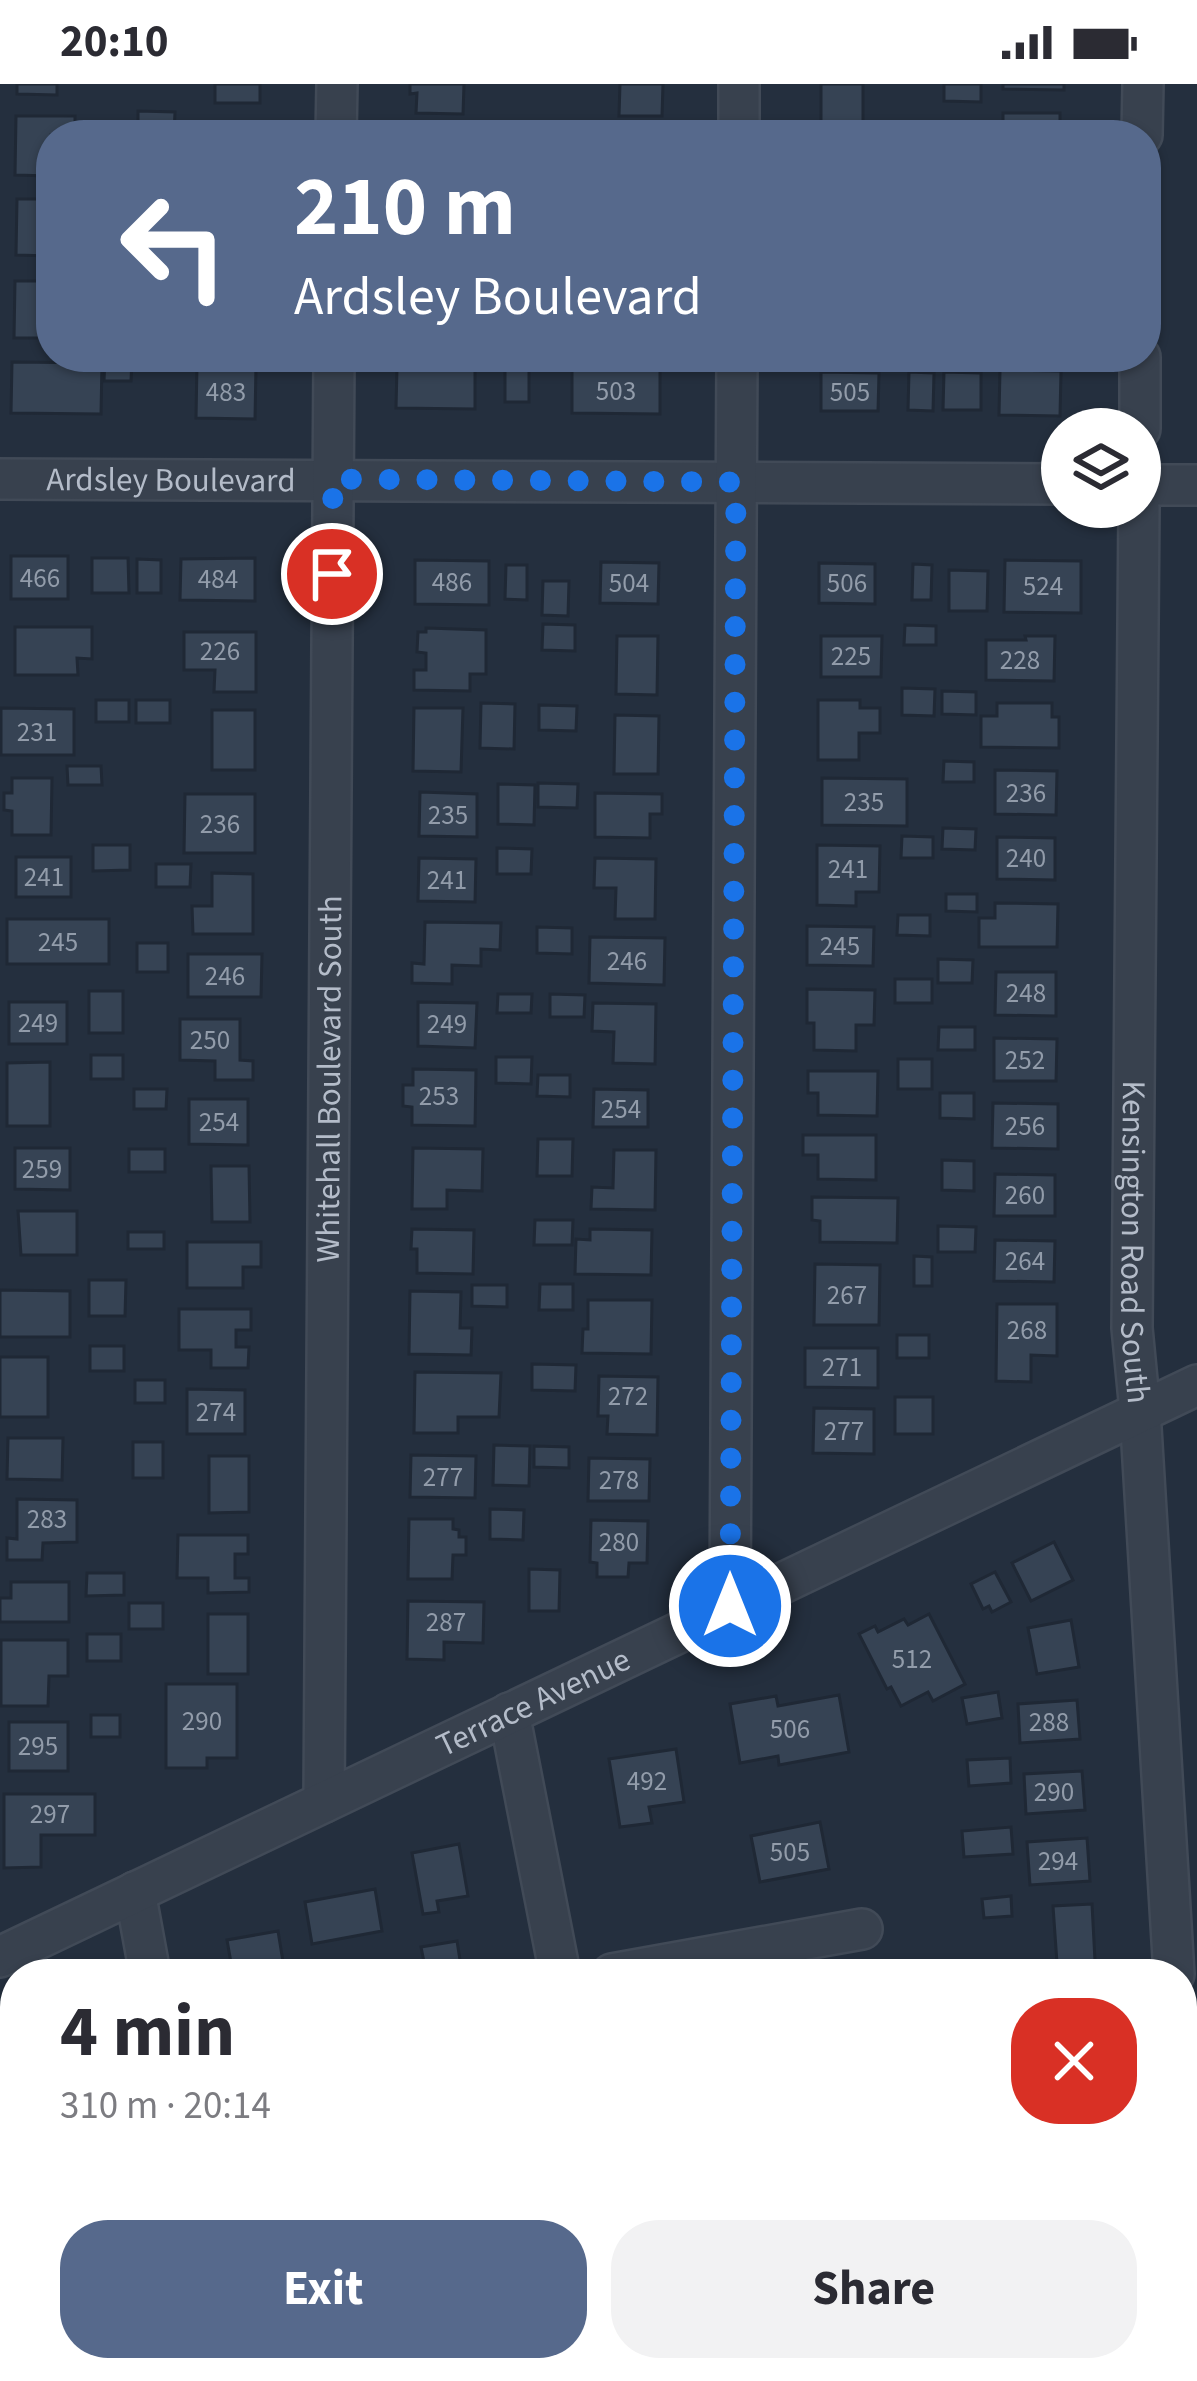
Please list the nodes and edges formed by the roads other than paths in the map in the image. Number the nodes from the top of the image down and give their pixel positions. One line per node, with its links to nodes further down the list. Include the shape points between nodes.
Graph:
1 (337, 84): 4 (street)
2 (739, 84): 5 (street)
3 (1142, 84): 6 (street)
4 (336, 120)
5 (739, 120)
6 (1142, 120)
7 (334, 372): 12 (street, Whitehall Boulevard South)
8 (737, 372): 13 (street)
9 (1141, 372): 10 (street)
10 (1140, 408)
11 (0, 479): 12 (street, Ardsley Boulevard)
12 (333, 479): 13 (street, Ardsley Boulevard); 22 (street, Whitehall Boulevard South)
13 (736, 482): 14 (street, Ardsley Boulevard); 20 (street)
14 (1041, 484)
15 (1161, 484): 16 (street)
16 (1197, 485)
17 (1139, 528): 19 (street, Kensington Road South, via 1132,1328)
18 (1197, 1384): 19 (street, Terrace Avenue)
19 (1140, 1411): 20 (street, Terrace Avenue); 29 (street, Kensington Road South)
20 (730, 1606): 21 (street, Terrace Avenue)
21 (509, 1713): 22 (street, Terrace Avenue); 27 (street)
22 (324, 1802): 23 (street, Terrace Avenue)
23 (135, 1892): 25 (street, Terrace Avenue); 26 (street)
24 (862, 1929): 28 (street)
25 (0, 1957)
26 (147, 1959)
27 (557, 1959)
28 (695, 1959)
29 (1173, 1959)

